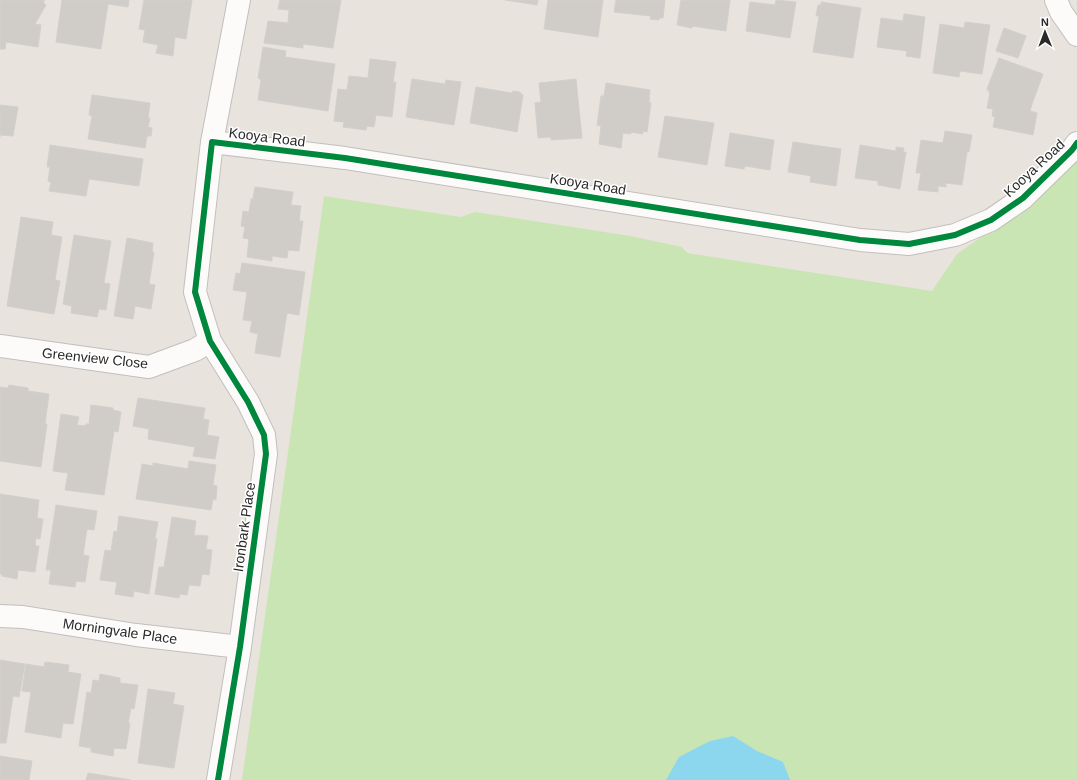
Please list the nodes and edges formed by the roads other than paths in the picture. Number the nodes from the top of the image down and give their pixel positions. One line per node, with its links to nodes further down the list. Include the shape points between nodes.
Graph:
1 (239, 0): 4 (street)
2 (1056, 0): 3 (street)
3 (1077, 36)
4 (212, 142): 5 (street, Kooya Road, via 345,158 860,240 909,244 955,235 991,220 1023,198); 6 (street, Kooya Road)
5 (1077, 143)
6 (195, 292): 7 (street, Ironbark Place)
7 (210, 341): 8 (street, Greenview Close, via 195,350 149,367); 10 (street, Ironbark Place, via 248,402 264,435 266,454)
8 (0, 346)
9 (0, 616): 10 (street, Morningvale Place)
10 (240, 647): 11 (street, Ironbark Place)
11 (218, 780)

